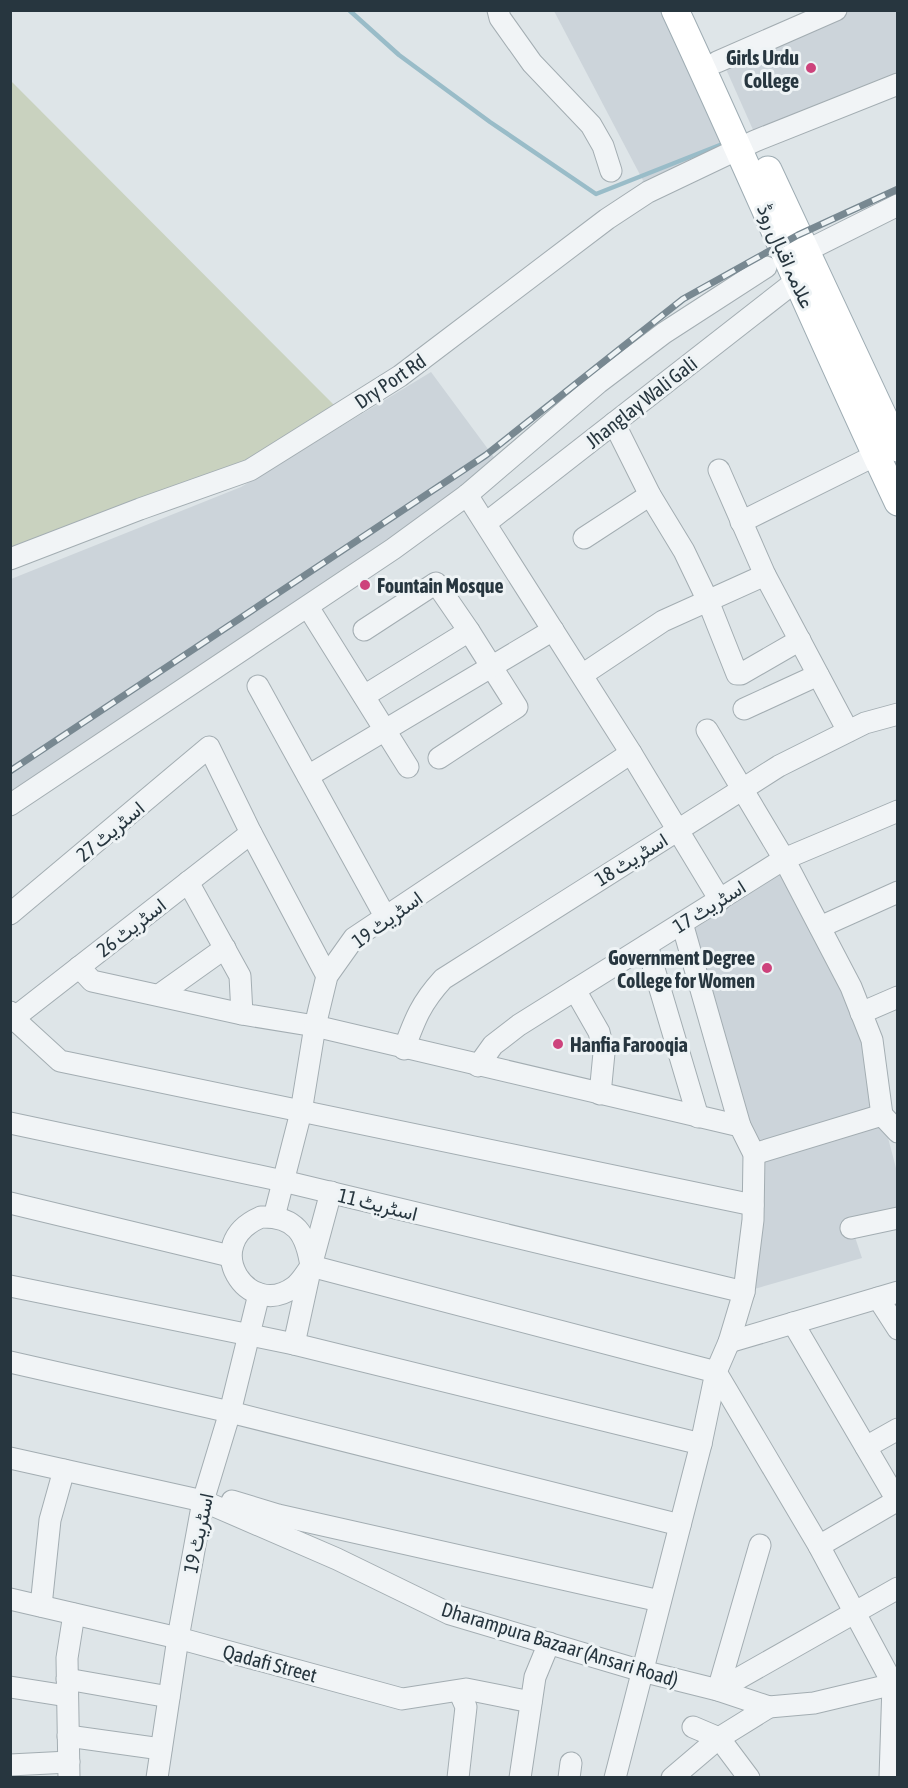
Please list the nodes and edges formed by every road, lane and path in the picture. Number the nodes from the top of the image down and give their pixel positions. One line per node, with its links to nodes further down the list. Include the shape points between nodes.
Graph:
1 (498, 10): 8 (street, via 527,56 591,125)
2 (675, 10): 7 (main road, علامہ اقبال روڈ)
3 (694, 10): 5 (main road, علامہ اقبال روڈ)
4 (836, 10): 5 (street)
5 (717, 62): 7 (main road, علامہ اقبال روڈ)
6 (897, 84): 7 (street, Dry Port Rd)
7 (748, 145): 10 (main road, علامہ اقبال روڈ); 12 (main road, علامہ اقبال روڈ); 22 (street, Dry Port Rd, via 640,197 400,376 250,470)
8 (611, 171)
9 (897, 205): 10 (street)
10 (806, 251): 14 (main road, علامہ اقبال روڈ)
11 (766, 267): 16 (street, via 664,333 598,383)
12 (796, 281): 13 (street, Jhanglay Wali Gali); 14 (main road, علامہ اقبال روڈ)
13 (614, 423): 17 (street); 20 (street, Jhanglay Wali Gali)
14 (886, 451): 18 (main road, علامہ اقبال روڈ); 19 (street)
15 (719, 471): 19 (street)
16 (467, 495): 20 (street); 25 (street)
17 (650, 495): 21 (street); 24 (street)
18 (897, 502)
19 (741, 522): 23 (street)
20 (486, 523): 27 (street)
21 (584, 538)
22 (10, 559)
23 (765, 575): 24 (street); 29 (street)
24 (708, 601): 29 (street, via 737,674); 31 (street, via 663,621)
25 (308, 607): 34 (street); 45 (street)
26 (364, 630): 28 (street, via 436,584)
27 (553, 630): 30 (street); 31 (street)
28 (469, 631): 30 (street); 34 (street)
29 (800, 640): 32 (street)
30 (492, 667): 37 (street); 41 (street, via 517,707)
31 (582, 675): 40 (street)
32 (818, 675): 35 (street); 39 (street)
33 (258, 686): 43 (street)
34 (364, 696): 37 (street)
35 (744, 709)
36 (897, 714): 39 (street, اسٹریٹ 18)
37 (386, 730): 42 (street); 43 (street)
38 (707, 730): 44 (street)
39 (848, 731): 44 (street, اسٹریٹ 18)
40 (631, 753): 47 (street); 54 (street, اسٹریٹ 19)
41 (440, 758)
42 (408, 767)
43 (308, 776): 54 (street)
44 (741, 789): 47 (street, اسٹریٹ 18); 49 (street)
45 (10, 805)
46 (897, 811): 49 (street, اسٹریٹ 17)
47 (677, 830): 52 (street); 68 (street, اسٹریٹ 18, via 443,979 417,1012)
48 (251, 833): 50 (street, اسٹریٹ 26); 53 (street, اسٹریٹ 27, via 209,747); 60 (street)
49 (784, 859): 52 (street, اسٹریٹ 17); 56 (street)
50 (188, 882): 58 (street); 59 (street, اسٹریٹ 26)
51 (897, 892): 56 (street)
52 (720, 900): 55 (street, اسٹریٹ 17)
53 (10, 914)
54 (386, 918): 60 (street, اسٹریٹ 19, via 354,939)
55 (682, 923): 57 (street, اسٹریٹ 17); 75 (street)
56 (820, 927): 64 (street)
57 (646, 945): 61 (street, اسٹریٹ 17); 73 (street)
58 (225, 948): 62 (street); 65 (street, via 240,976)
59 (79, 967): 62 (street, via 92,981); 66 (street, اسٹریٹ 26)
60 (327, 976): 67 (street, اسٹریٹ 19)
61 (575, 990): 69 (street, اسٹریٹ 17, via 493,1045); 70 (street, via 599,1032 604,1053)
62 (159, 996): 65 (street)
63 (897, 996): 64 (street)
64 (861, 1012): 72 (street, via 872,1040)
65 (242, 1014): 67 (street)
66 (12, 1017): 71 (street, via 60,1061)
67 (315, 1026): 68 (street); 71 (street, اسٹریٹ 19)
68 (404, 1049): 69 (street)
69 (478, 1066): 70 (street)
70 (600, 1094): 73 (street)
71 (301, 1112): 78 (street, اسٹریٹ 19); 81 (street)
72 (882, 1114): 76 (street); 77 (street)
73 (698, 1117): 75 (street)
74 (10, 1123): 78 (street, اسٹریٹ 11)
75 (740, 1126): 77 (street)
76 (897, 1132)
77 (754, 1155): 81 (street)
78 (283, 1181): 79 (street, اسٹریٹ 11); 82 (street, اسٹریٹ 19)
79 (331, 1192): 86 (street); 88 (street, اسٹریٹ 11)
80 (10, 1203): 85 (street)
81 (753, 1205): 88 (street)
82 (274, 1217): 85 (street, via 248,1222 232,1243); 86 (street, via 297,1228 305,1239)
83 (897, 1218): 84 (street)
84 (852, 1228)
85 (230, 1256): 89 (street, via 238,1280)
86 (311, 1266): 89 (street, via 285,1293); 95 (street); 97 (street)
87 (10, 1286): 93 (street)
88 (744, 1292): 94 (street)
89 (259, 1294): 93 (street, اسٹریٹ 19)
90 (888, 1295): 91 (street); 92 (street)
91 (792, 1323): 94 (street); 101 (street)
92 (897, 1329)
93 (249, 1334): 95 (street); 98 (street, اسٹریٹ 19)
94 (729, 1342): 97 (street)
95 (294, 1344): 100 (street)
96 (10, 1362): 98 (street)
97 (716, 1372): 100 (street); 108 (street)
98 (230, 1412): 104 (street, اسٹریٹ 19); 106 (street)
99 (897, 1429): 101 (street)
100 (701, 1444): 106 (street)
101 (866, 1447): 105 (street)
102 (10, 1458): 103 (street)
103 (64, 1470): 104 (street); 112 (street, via 51,1520)
104 (204, 1497): 111 (street); 115 (street, اسٹریٹ 19); 116 (street, Dharampura Bazaar (Ansari Road), via 450,1614)
105 (897, 1501): 108 (street)
106 (680, 1525): 111 (street)
107 (760, 1545): 121 (street)
108 (819, 1546): 113 (street)
109 (897, 1588): 113 (street)
110 (10, 1599): 112 (street, Qadafi Street)
111 (660, 1601): 117 (street)
112 (41, 1606): 114 (street, Qadafi Street)
113 (855, 1613): 118 (street); 121 (street)
114 (75, 1614): 115 (street, Qadafi Street); 120 (street, via 67,1658)
115 (178, 1638): 122 (street, Qadafi Street, via 402,1699); 123 (street, اسٹریٹ 19)
116 (549, 1643): 117 (street, Dharampura Bazaar (Ansari Road)); 124 (street, via 535,1677)
117 (642, 1671): 121 (street, Dharampura Bazaar (Ansari Road)); 135 (street)
118 (895, 1683): 125 (street, Dharampura Bazaar (Ansari Road), via 814,1703); 138 (street)
119 (10, 1687): 120 (street)
120 (67, 1688): 123 (street); 127 (street)
121 (718, 1689): 125 (street, Dharampura Bazaar (Ansari Road))
122 (459, 1690): 124 (street, Qadafi Street); 133 (street, via 465,1707)
123 (169, 1697): 129 (street, اسٹریٹ 19)
124 (531, 1702): 134 (street)
125 (769, 1707): 128 (street)
126 (693, 1727): 128 (street)
127 (68, 1736): 129 (street); 131 (street)
128 (719, 1738): 136 (street); 137 (street)
129 (161, 1749): 132 (street, اسٹریٹ 19)
130 (10, 1765): 131 (street)
131 (69, 1769)
132 (157, 1778)
133 (458, 1778)
134 (520, 1778)
135 (615, 1778)
136 (672, 1778)
137 (749, 1778)
138 (890, 1778)

